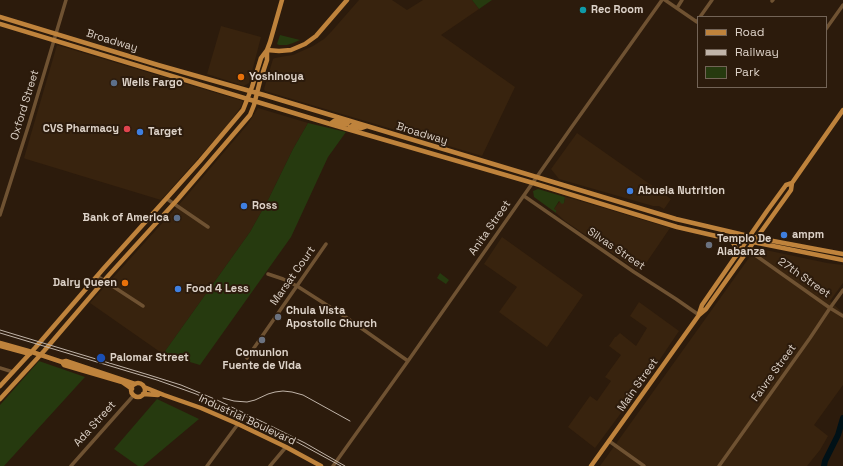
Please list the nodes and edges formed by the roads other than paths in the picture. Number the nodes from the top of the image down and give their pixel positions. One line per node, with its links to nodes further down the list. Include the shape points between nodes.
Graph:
1 (66, 0): 15 (street, Oxford Street)
2 (282, 0): 17 (main road)
3 (347, 0): 17 (main road, via 316,36 305,44 290,50)
4 (662, 0): 31 (street, Anita Street)
5 (666, 0): 9 (street)
6 (682, 0): 9 (street)
7 (712, 0): 10 (street)
8 (843, 5): 14 (street)
9 (677, 8): 12 (street)
10 (701, 16)
11 (0, 17): 15 (main road, Broadway)
12 (697, 21)
13 (0, 24): 16 (main road, Broadway)
14 (827, 27)
15 (56, 33): 16 (street, Oxford Street); 18 (main road, Broadway)
16 (54, 40): 19 (main road, Broadway); 39 (street, Oxford Street)
17 (267, 50): 20 (main road); 21 (main road, via 267,60)
18 (158, 65): 19 (main road); 20 (main road, Broadway)
19 (157, 72): 22 (main road, Broadway)
20 (251, 91): 21 (main road, Broadway); 22 (main road)
21 (258, 93): 23 (main road); 25 (main road, Broadway)
22 (248, 99): 23 (main road, Broadway); 35 (main road, via 243,110)
23 (256, 101): 26 (main road, Broadway); 36 (main road, via 246,120)
24 (843, 110): 33 (main road, Main Street)
25 (349, 121): 26 (main road, via 347,124); 27 (main road, Broadway)
26 (330, 124): 28 (main road, Broadway)
27 (367, 126): 28 (main road, via 352,126); 29 (main road, Broadway)
28 (349, 129): 30 (main road, Broadway)
29 (428, 145): 30 (main road); 31 (main road, Broadway)
30 (426, 152): 32 (main road, Broadway)
31 (536, 178): 32 (street, Anita Street); 37 (main road, Broadway)
32 (533, 183): 34 (street, Anita Street); 38 (main road, Broadway)
33 (792, 183): 41 (main road, Main Street, via 786,185); 43 (main road, Main Street, via 790,190)
34 (524, 196): 58 (street, Silvas Street); 65 (street, Anita Street)
35 (167, 199): 36 (street); 52 (main road)
36 (174, 203): 40 (street); 53 (main road)
37 (623, 203): 38 (main road); 41 (main road, Broadway, via 690,223)
38 (621, 210): 42 (main road, Broadway, via 677,227)
39 (0, 215)
40 (208, 227)
41 (750, 236): 43 (main road, Broadway); 44 (main road, Main Street)
42 (727, 238): 44 (main road, Broadway); 49 (main road, via 735,246)
43 (756, 238): 45 (main road, Main Street); 48 (main road, Broadway)
44 (746, 241): 45 (main road, Broadway); 49 (main road, Main Street)
45 (753, 243): 47 (main road, Main Street); 50 (main road, Broadway)
46 (326, 244): 54 (street, Marsat Court)
47 (748, 250): 57 (street, 27th Street); 58 (main road, Main Street)
48 (843, 254)
49 (736, 256): 58 (main road, Main Street, via 702,304)
50 (843, 260)
51 (268, 274): 54 (street)
52 (97, 276): 53 (street); 62 (main road)
53 (104, 280): 56 (street); 63 (main road)
54 (297, 286): 64 (street, Marsat Court); 65 (street)
55 (843, 290): 57 (street, Faivre Street)
56 (143, 306)
57 (830, 308): 59 (street, 27th Street); 87 (street, Faivre Street)
58 (699, 315): 78 (main road, Main Street)
59 (843, 316)
60 (0, 342): 62 (main road, Industrial Boulevard)
61 (0, 346): 62 (main road, Industrial Boulevard)
62 (31, 353): 63 (main road, Industrial Boulevard); 68 (main road)
63 (40, 355): 66 (main road, Industrial Boulevard); 76 (main road)
64 (247, 358)
65 (408, 361): 84 (street, Anita Street)
66 (62, 362): 69 (main road, Industrial Boulevard, via 66,361); 72 (main road, Industrial Boulevard, via 64,365 122,382)
67 (0, 368): 68 (street)
68 (13, 372): 70 (main road)
69 (134, 384): 71 (main road, Industrial Boulevard, via 140,383); 72 (main road)
70 (0, 386)
71 (144, 387): 73 (main road); 75 (main road, Industrial Boulevard)
72 (132, 389): 74 (main road)
73 (143, 394): 74 (main road, Industrial Boulevard); 75 (main road, Industrial Boulevard)
74 (134, 395): 80 (street, Ada Street)
75 (164, 395): 77 (main road, Industrial Boulevard)
76 (0, 399)
77 (238, 424): 79 (main road, Industrial Boulevard); 81 (street)
78 (609, 442): 85 (main road, Main Street); 86 (street)
79 (286, 447): 82 (street); 83 (main road, Industrial Boulevard)
80 (71, 466)
81 (207, 466)
82 (270, 466)
83 (321, 466)
84 (333, 466)
85 (591, 466)
86 (644, 466)
87 (719, 466)

